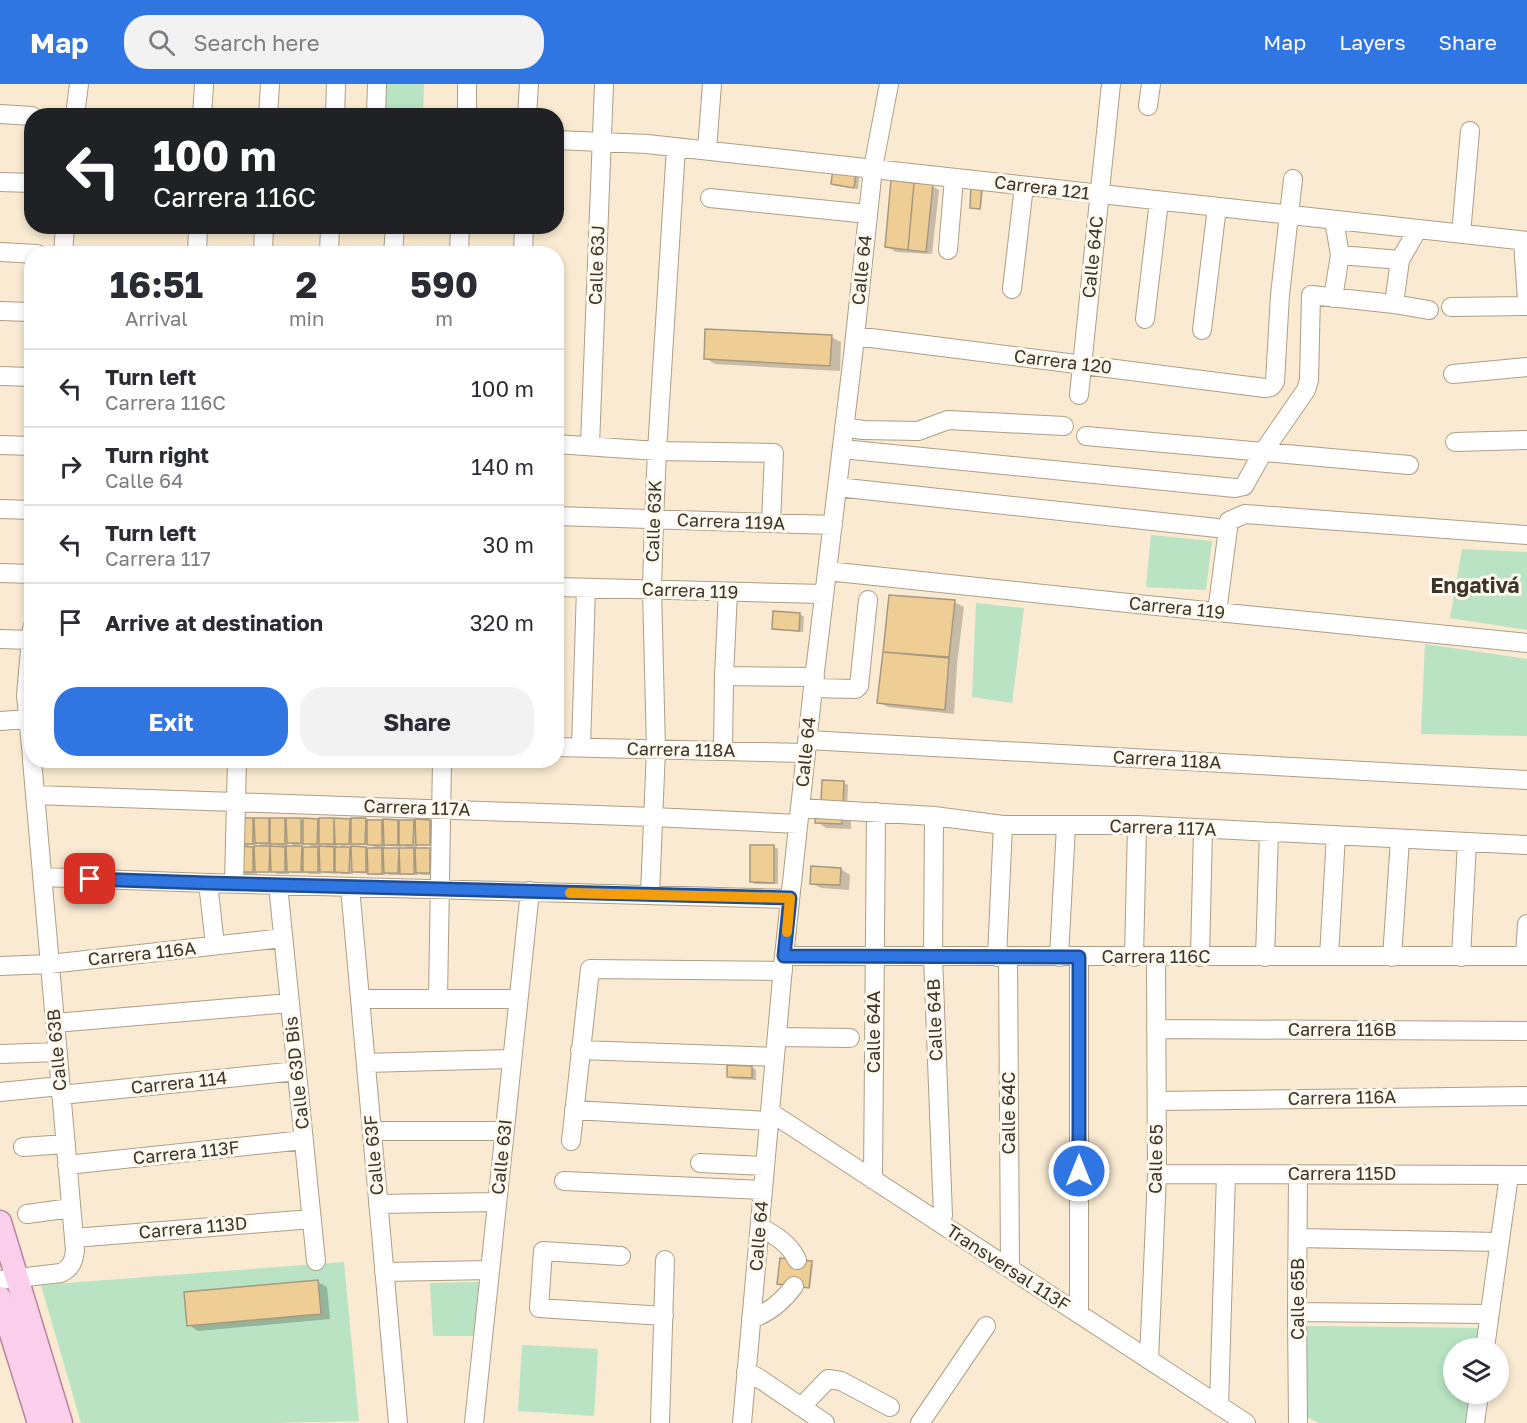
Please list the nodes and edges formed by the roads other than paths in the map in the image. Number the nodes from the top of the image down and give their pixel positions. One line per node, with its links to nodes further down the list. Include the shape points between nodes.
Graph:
1 (79, 84): 14 (street)
2 (204, 84): 15 (street)
3 (270, 84): 16 (street)
4 (336, 84): 17 (street)
5 (376, 84): 18 (street)
6 (467, 84): 19 (street)
7 (529, 84): 20 (street)
8 (604, 84): 25 (street, Calle 63J)
9 (712, 84): 27 (street)
10 (889, 84): 28 (street, Calle 64)
11 (1111, 84): 34 (street, Calle 64C)
12 (1151, 84): 13 (street)
13 (1149, 106)
14 (76, 108)
15 (202, 108)
16 (268, 108)
17 (334, 108)
18 (376, 108)
19 (467, 108)
20 (528, 108)
21 (0, 114): 22 (street)
22 (24, 116)
23 (1470, 131): 42 (street)
24 (564, 140): 25 (street, Carrera 121)
25 (602, 142): 26 (street, Carrera 121); 74 (street, Calle 63J)
26 (676, 147): 27 (street, Carrera 121); 77 (street, Calle 63K)
27 (707, 150): 28 (street, Carrera 121)
28 (873, 168): 29 (street, Carrera 121); 38 (street, Calle 64)
29 (954, 178): 33 (street, Carrera 121); 44 (street)
30 (1293, 179): 39 (street)
31 (0, 182): 32 (street)
32 (24, 183)
33 (1024, 186): 34 (street, Carrera 121); 49 (street)
34 (1100, 194): 36 (street, Carrera 121); 61 (street, Calle 64C)
35 (710, 198): 38 (street)
36 (1159, 201): 37 (street, Carrera 121); 58 (street)
37 (1217, 207): 39 (street, Carrera 121); 59 (street)
38 (868, 214): 60 (street, Calle 64)
39 (1289, 215): 40 (street, Carrera 121); 61 (street, Carrera 120, via 1275,382 1271,387)
40 (1334, 220): 41 (street, Carrera 121); 47 (street)
41 (1418, 229): 42 (street, Carrera 121); 48 (street)
42 (1461, 234): 43 (street, Carrera 121)
43 (1525, 241): 51 (street)
44 (948, 250)
45 (0, 252): 46 (street)
46 (24, 253)
47 (1340, 255): 48 (street); 50 (street)
48 (1400, 260): 52 (street)
49 (1012, 289)
50 (1333, 298): 52 (street); 78 (street, via 1311,295 1306,390)
51 (1527, 300)
52 (1394, 304): 55 (street)
53 (1527, 306): 54 (street)
54 (1451, 307)
55 (1429, 310)
56 (0, 311): 57 (street)
57 (24, 312)
58 (1145, 320)
59 (1202, 330)
60 (855, 336): 61 (street, Carrera 120); 68 (street, Calle 64)
61 (1083, 364): 66 (street, Calle 64C)
62 (1527, 367): 63 (street)
63 (1453, 374)
64 (0, 376): 65 (street)
65 (24, 377)
66 (1079, 395)
67 (1064, 426): 68 (street, via 948,420 918,431)
68 (844, 427): 76 (street, Calle 64)
69 (1086, 436): 78 (street)
70 (1527, 440): 71 (street)
71 (1455, 442)
72 (564, 444): 74 (street)
73 (0, 445): 75 (street)
74 (590, 445): 77 (street)
75 (24, 446)
76 (842, 449): 78 (street, via 1235,488 1244,486); 80 (street, Calle 64)
77 (657, 451): 84 (street, Calle 63K); 85 (street, via 774,453)
78 (1263, 452): 79 (street)
79 (1409, 465)
80 (837, 487): 86 (street); 87 (street, Calle 64)
81 (0, 508): 82 (street)
82 (24, 510)
83 (564, 516): 84 (street, Carrera 119A)
84 (654, 520): 85 (street, Carrera 119A); 94 (street, Calle 63K)
85 (771, 523): 87 (street, Carrera 119A)
86 (1223, 524): 88 (street, via 1245,514); 98 (street)
87 (833, 525): 89 (street, Calle 64)
88 (1527, 535)
89 (827, 571): 96 (street, Calle 64); 98 (street, Carrera 119, via 1145,612)
90 (0, 573): 91 (street)
91 (24, 574)
92 (564, 587): 93 (street, Carrera 119)
93 (586, 588): 94 (street, Carrera 119); 108 (street)
94 (652, 589): 95 (street, Carrera 119); 109 (street, Calle 63K)
95 (728, 592): 96 (street, Carrera 119); 102 (street)
96 (824, 594): 103 (street, Calle 64)
97 (868, 600): 103 (street, via 859,686 847,690)
98 (1208, 616): 101 (street, Carrera 119)
99 (24, 635): 100 (street)
100 (0, 639)
101 (1527, 643)
102 (724, 676): 103 (street); 110 (street)
103 (814, 683): 106 (street, Calle 64)
104 (0, 721): 105 (street)
105 (24, 728)
106 (807, 746): 110 (street, Carrera 118A); 114 (street, Carrera 118A); 119 (street, Calle 64)
107 (564, 747): 108 (street, Carrera 118A)
108 (581, 747): 109 (street, Carrera 118A)
109 (656, 749): 110 (street, Carrera 118A); 121 (street, Calle 63K)
110 (723, 751)
111 (33, 768): 115 (street, Calle 63B)
112 (237, 768): 116 (street)
113 (442, 768): 117 (street)
114 (1527, 780)
115 (35, 795): 116 (street, Carrera 117A); 131 (street, Calle 63B)
116 (235, 801): 117 (street, Carrera 117A); 133 (street)
117 (441, 809): 121 (street, Carrera 117A); 136 (street)
118 (876, 812): 119 (street, Carrera 117A); 120 (street, Carrera 117A); 145 (street, Calle 64A)
119 (799, 816): 121 (street, Carrera 117A); 139 (street, Calle 64)
120 (934, 816): 122 (street, Carrera 117A); 146 (street, Calle 64B)
121 (653, 817): 138 (street, Calle 63K)
122 (1003, 825): 124 (street, Carrera 117A); 147 (street, Calle 64C)
123 (1137, 825): 124 (street, Carrera 117A); 125 (street, Carrera 117A); 150 (street)
124 (1066, 826): 148 (street)
125 (1203, 829): 126 (street, Carrera 117A); 152 (street)
126 (1269, 832): 127 (street, Carrera 117A); 153 (street)
127 (1336, 835): 128 (street, Carrera 117A); 143 (street)
128 (1400, 838): 129 (street, Carrera 117A); 154 (street)
129 (1467, 842): 130 (street, Carrera 117A); 155 (street)
130 (1527, 845)
131 (42, 877): 132 (street); 156 (street, Calle 63B)
132 (208, 883): 133 (street); 142 (street)
133 (234, 884): 134 (street)
134 (278, 885): 135 (street); 141 (street, Calle 63D Bis)
135 (350, 887): 136 (street); 159 (street, Calle 63F)
136 (439, 889): 137 (street); 160 (street)
137 (530, 891): 138 (street); 161 (street, Calle 63I)
138 (650, 895): 139 (street)
139 (790, 898): 157 (street, Calle 64)
140 (1527, 924): 144 (street)
141 (283, 938): 142 (street, Carrera 116A); 162 (street, Calle 63D Bis)
142 (215, 945): 156 (street, Carrera 116A)
143 (1329, 956): 153 (street, Carrera 116C); 154 (street, Carrera 116C)
144 (1526, 956): 155 (street, Carrera 116C)
145 (874, 957): 146 (street, Carrera 116C); 157 (street, Carrera 116C); 194 (street, Calle 64A)
146 (933, 957): 147 (street, Carrera 116C); 203 (street, Calle 64B)
147 (1003, 957): 148 (street, Carrera 116C); 212 (street, Calle 64C)
148 (1059, 957): 149 (street, Carrera 116C)
149 (1079, 957): 150 (street, Carrera 116C); 219 (street)
150 (1134, 957): 151 (street, Carrera 116C)
151 (1156, 957): 152 (street, Carrera 116C); 164 (street, Calle 65)
152 (1200, 957): 153 (street, Carrera 116C)
153 (1265, 957)
154 (1392, 957): 155 (street, Carrera 116C)
155 (1461, 957)
156 (50, 964): 158 (street, Carrera 116A); 163 (street, Calle 63B)
157 (783, 964): 166 (street, Calle 64); 168 (street, Carrera 116C, via 590,969)
158 (0, 966)
159 (360, 999): 160 (street); 173 (street, Calle 63F)
160 (438, 999): 161 (street)
161 (518, 999): 172 (street, Calle 63I)
162 (290, 1003): 163 (street); 174 (street, Calle 63D Bis)
163 (55, 1023): 169 (street, Calle 63B)
164 (1156, 1029): 165 (street, Carrera 116B); 178 (street, Calle 65)
165 (1527, 1031)
166 (777, 1037): 167 (street); 171 (street, Calle 64)
167 (850, 1038)
168 (580, 1050): 171 (street); 179 (street)
169 (58, 1052): 170 (street); 175 (street, Calle 63B)
170 (0, 1054)
171 (775, 1057): 180 (street, Calle 64)
172 (512, 1059): 173 (street); 182 (street, Calle 63I)
173 (366, 1063): 181 (street, Calle 63F)
174 (297, 1071): 175 (street, Carrera 114); 183 (street, Calle 63D Bis)
175 (61, 1091): 176 (street, Carrera 114); 185 (street, Calle 63B)
176 (0, 1092)
177 (1527, 1096): 178 (street, Carrera 116A)
178 (1157, 1101): 190 (street, Calle 65)
179 (574, 1110): 180 (street); 184 (street)
180 (770, 1117): 189 (street, Calle 64); 194 (street, Transversal 113F)
181 (372, 1131): 182 (street); 198 (street, Calle 63F)
182 (505, 1131): 197 (street, Calle 63I)
183 (304, 1140): 188 (street, Carrera 113F); 201 (street, Calle 63D Bis)
184 (571, 1141)
185 (66, 1144): 186 (street); 188 (street, Calle 63B)
186 (23, 1147)
187 (700, 1163): 189 (street)
188 (68, 1165): 199 (street, Calle 63B)
189 (765, 1166): 196 (street, Calle 64)
190 (1157, 1174): 191 (street, Carrera 115D); 225 (street, Calle 65)
191 (1226, 1174): 192 (street, Carrera 115D); 230 (street)
192 (1298, 1174): 193 (street, Carrera 115D); 206 (street, Calle 65B)
193 (1518, 1175): 207 (street)
194 (873, 1180): 203 (street, Transversal 113F)
195 (564, 1181): 196 (street)
196 (763, 1190): 204 (street, Calle 64)
197 (497, 1202): 198 (street); 213 (street, Calle 63I)
198 (378, 1204): 214 (street, Calle 63F)
199 (71, 1208): 200 (street); 205 (street, Calle 63B)
200 (27, 1214)
201 (312, 1219): 205 (street, Carrera 113D); 211 (street, Calle 63D Bis)
202 (0, 1222): 215 (main road)
203 (941, 1224): 212 (street, Transversal 113F)
204 (760, 1227): 210 (street, via 784,1241); 222 (street, Calle 64)
205 (74, 1238): 215 (street, Calle 63B, via 74,1258 67,1270)
206 (1298, 1238): 207 (street); 218 (street, Calle 65B)
207 (1499, 1242): 220 (street)
208 (621, 1256): 221 (street, via 543,1251 540,1308)
209 (665, 1260): 221 (street)
210 (797, 1260)
211 (316, 1261)
212 (1010, 1269): 219 (street, Transversal 113F)
213 (490, 1270): 214 (street); 234 (street, Calle 63I)
214 (384, 1272): 233 (street, Calle 63F)
215 (8, 1279): 232 (main road)
216 (794, 1286): 222 (street, via 769,1311)
217 (0, 1298): 231 (main road)
218 (1297, 1312): 220 (street); 240 (street, Calle 65B)
219 (1079, 1314): 225 (street, Transversal 113F)
220 (1489, 1314): 224 (street)
221 (664, 1316): 235 (street)
222 (751, 1319): 226 (street, Calle 64)
223 (986, 1326): 238 (street)
224 (1486, 1338)
225 (1149, 1360): 230 (street, Transversal 113F)
226 (746, 1372): 228 (street); 236 (street, Calle 64)
227 (1478, 1404): 241 (street)
228 (801, 1407): 229 (street, via 828,1379 841,1381); 237 (street)
229 (890, 1407)
230 (1223, 1413): 239 (street, Transversal 113F)
231 (39, 1423)
232 (61, 1423)
233 (398, 1423)
234 (474, 1423)
235 (660, 1423)
236 (742, 1423)
237 (825, 1423)
238 (920, 1423)
239 (1246, 1423)
240 (1298, 1423)
241 (1475, 1423)

